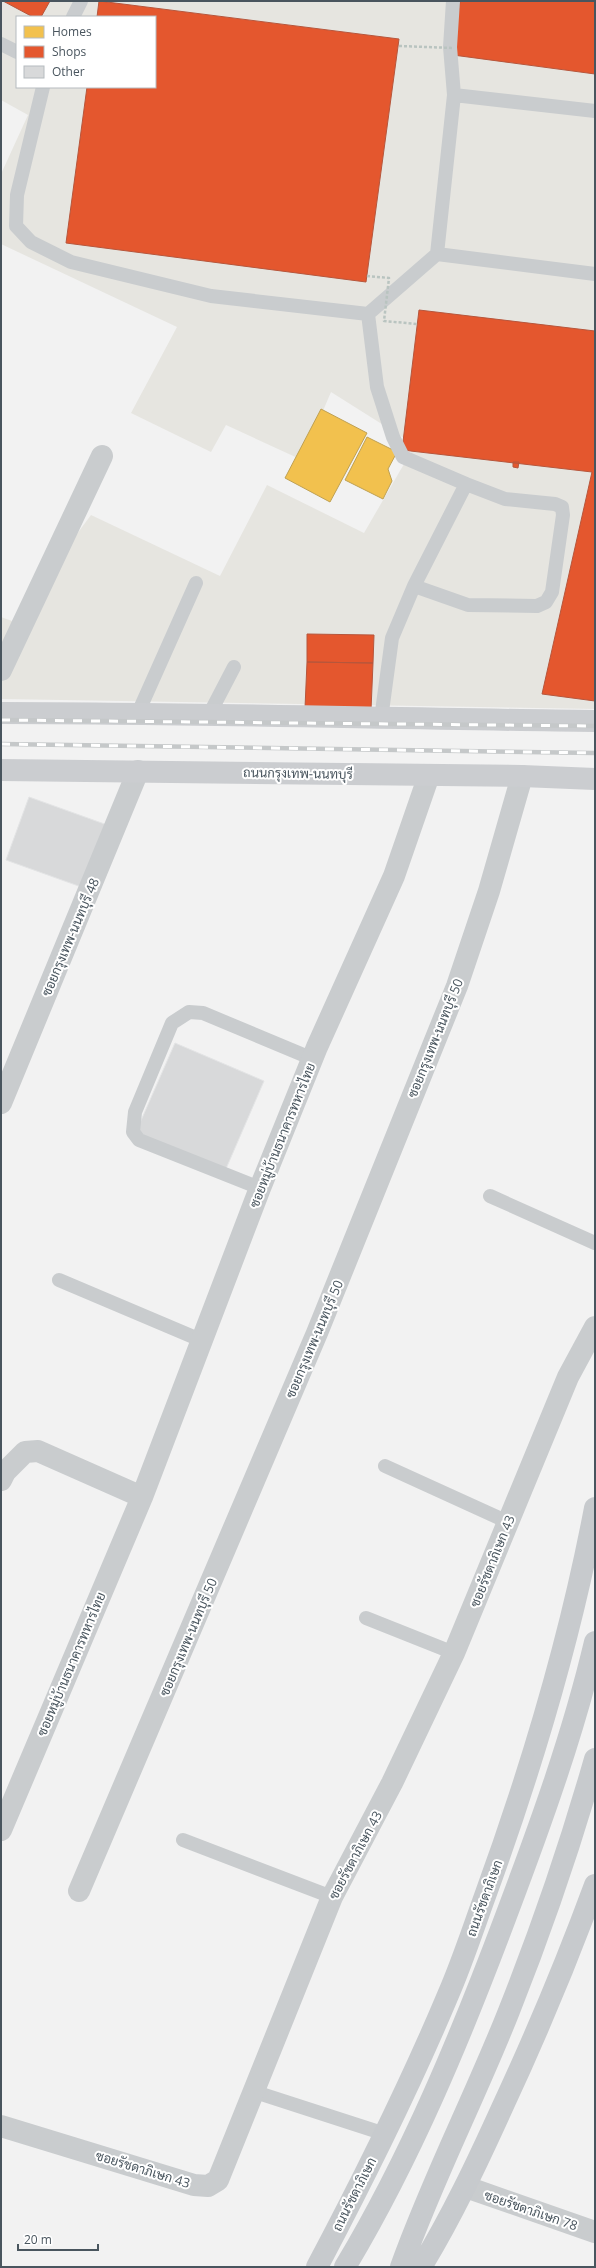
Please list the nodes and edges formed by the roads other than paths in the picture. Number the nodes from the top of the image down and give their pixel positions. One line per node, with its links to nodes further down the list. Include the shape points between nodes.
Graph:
1 (81, 1): 3 (lane)
2 (453, 1): 7 (lane)
3 (74, 16)
4 (1, 44): 5 (lane)
5 (16, 52)
6 (43, 88): 11 (lane, via 17,196 16,226 31,242 72,262 211,296)
7 (454, 95): 8 (lane); 9 (lane)
8 (595, 110)
9 (437, 254): 10 (lane); 11 (lane)
10 (595, 274)
11 (368, 314): 13 (lane, via 377,387 393,437 403,457)
12 (102, 456): 17 (street)
13 (466, 484): 15 (lane); 15 (lane, via 505,499 562,507 552,592 546,602 537,606 468,605)
14 (196, 583): 19 (lane)
15 (414, 586): 21 (lane, via 392,638)
16 (234, 667): 20 (lane)
17 (1, 670)
18 (1, 713): 19 (main road)
19 (138, 713): 20 (main road)
20 (209, 715): 21 (main road)
21 (381, 719): 22 (main road)
22 (595, 721)
23 (1, 770): 24 (main road, ถนนกรุงเทพ-นนทบุรี)
24 (138, 772): 25 (main road, ถนนกรุงเทพ-นนทบุรี); 29 (street, ซอยกรุงเทพ-นนทบุรี 48)
25 (429, 775): 26 (main road, ถนนกรุงเทพ-นนทบุรี); 28 (street, ซอยหมู่บ้านธนาคารทหารไทย, via 394,876)
26 (522, 776): 27 (main road, ถนนกรุงเทพ-นนทบุรี); 48 (street, ซอยกรุงเทพ-นนทบุรี 50, via 489,891 454,993 317,1333)
27 (595, 779)
28 (312, 1059): 30 (street, ซอยหมู่บ้านธนาคารทหารไทย); 30 (lane, via 203,1013 189,1012 172,1023 135,1112 133,1132 139,1140)
29 (1, 1103)
30 (260, 1188): 35 (street, ซอยหมู่บ้านธนาคารทหารไทย)
31 (490, 1196): 32 (lane)
32 (595, 1243)
33 (59, 1280): 35 (lane)
34 (595, 1327): 40 (street, ซอยรัชดาภิเษก 43, via 568,1378)
35 (203, 1341): 38 (street, ซอยหมู่บ้านธนาคารทหารไทย)
36 (385, 1466): 40 (lane)
37 (1, 1480): 38 (street, via 5,1472 25,1452 38,1451)
38 (142, 1497): 45 (street, ซอยหมู่บ้านธนาคารทหารไทย)
39 (595, 1508): 52 (main road, ถนนรัชดาภิเษก, via 550,1697 508,1832 449,1994)
40 (508, 1522): 43 (street, ซอยรัชดาภิเษก 43)
41 (366, 1618): 43 (lane)
42 (595, 1642): 56 (main road, ถนนรัชดาภิเษก, via 570,1736 539,1828 477,1993 409,2146)
43 (454, 1652): 49 (street, ซอยรัชดาภิเษก 43, via 392,1783)
44 (595, 1759): 57 (main road, via 566,1851 509,2011)
45 (1, 1830)
46 (183, 1840): 49 (lane)
47 (595, 1885): 53 (main road, via 568,1958)
48 (79, 1891)
49 (332, 1897): 50 (street, ซอยรัชดาภิเษก 43)
50 (255, 2092): 51 (street, ซอยรัชดาภิเษก 43, via 218,2180 208,2186 194,2185); 52 (lane)
51 (1, 2126)
52 (385, 2134): 55 (main road, ถนนรัชดาภิเษก)
53 (466, 2187): 54 (street, ซอยรัชดาภิเษก 78); 58 (main road)
54 (595, 2232)
55 (317, 2267)
56 (345, 2267)
57 (401, 2267)
58 (421, 2267)

